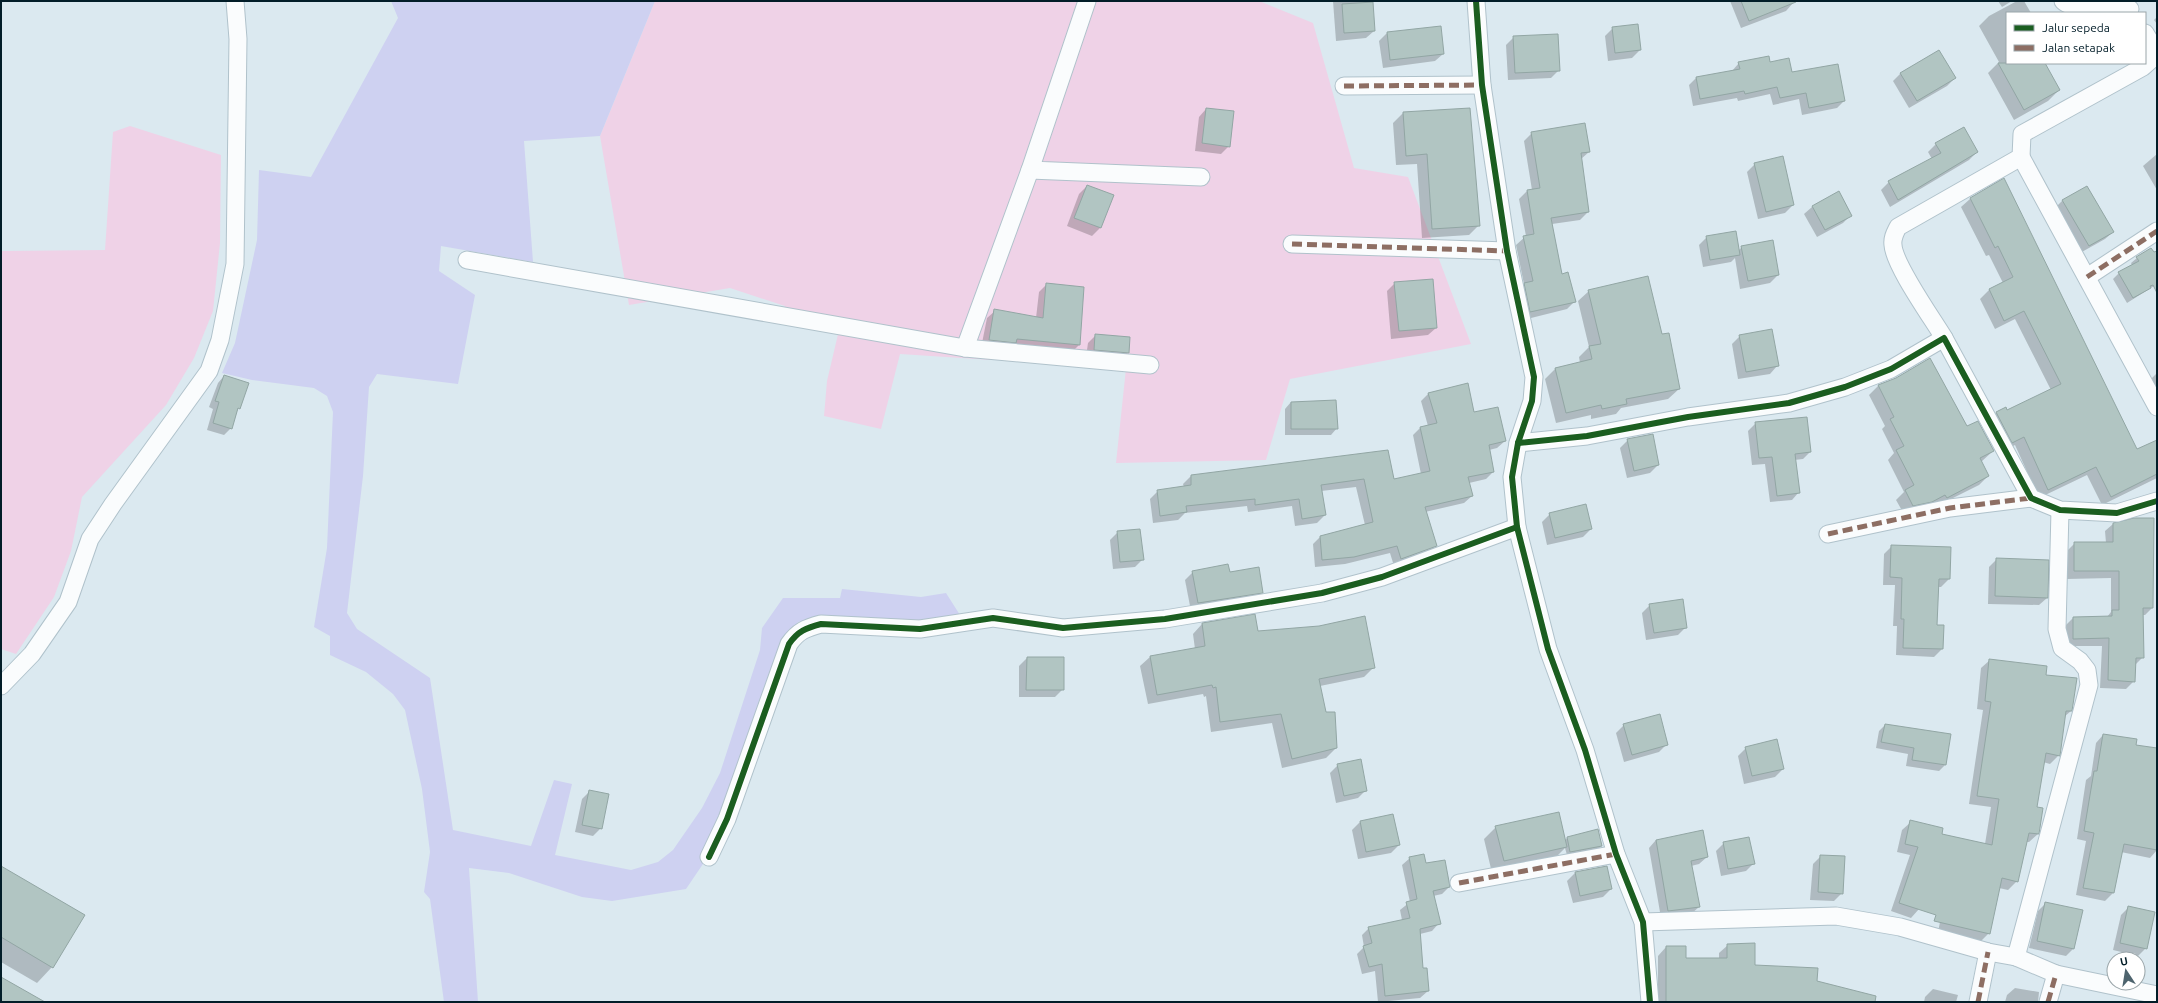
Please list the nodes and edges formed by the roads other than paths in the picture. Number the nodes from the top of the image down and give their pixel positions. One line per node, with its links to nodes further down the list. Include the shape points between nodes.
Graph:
1 (235, 1): 27 (street, via 238,39 235,264 220,340 209,371 90,539 68,602 32,654)
2 (1087, 1): 10 (street)
3 (1476, 1): 7 (street)
4 (2064, 1): 5 (street, via 2077,7)
5 (2131, 8)
6 (2146, 35): 9 (street, via 2153,46 2153,58 2143,67 2022,134)
7 (1482, 85): 8 (street); 14 (street)
8 (1344, 86)
9 (2021, 157): 16 (street); 17 (street, via 1898,227 1893,237 1893,246 1900,267)
10 (1030, 170): 11 (street); 18 (street)
11 (1202, 177)
12 (2157, 231): 16 (street)
13 (1292, 244): 14 (street)
14 (1507, 251): 21 (street, via 1534,377 1532,401)
15 (467, 260): 18 (street)
16 (2087, 277): 20 (street)
17 (1944, 338): 21 (street, via 1891,369 1845,387 1789,403 1688,417 1587,436); 22 (street)
18 (965, 348): 19 (street)
19 (1150, 365)
20 (2157, 407)
21 (1518, 443): 25 (street, via 1512,477)
22 (2031, 498): 24 (street); 26 (street, via 1950,508)
23 (2157, 501): 24 (street, via 2117,513)
24 (2060, 510): 33 (street, via 2057,629 2062,648 2080,661 2087,670 2089,685)
25 (1516, 527): 28 (street, via 1548,649 1585,750); 29 (street, via 1382,577 1322,593 1165,619 1063,628 993,618 920,629 821,624 805,628 796,634 789,644 727,819)
26 (1828, 534)
27 (1, 686)
28 (1616, 854): 30 (street); 31 (street)
29 (709, 857)
30 (1459, 883)
31 (1643, 922): 32 (street, via 1836,916 1900,927); 36 (street)
32 (1988, 952): 33 (street); 37 (street)
33 (2016, 957): 34 (street)
34 (2056, 974): 35 (street); 38 (street)
35 (2157, 995)
36 (1650, 1002)
37 (1978, 1002)
38 (2048, 1002)

